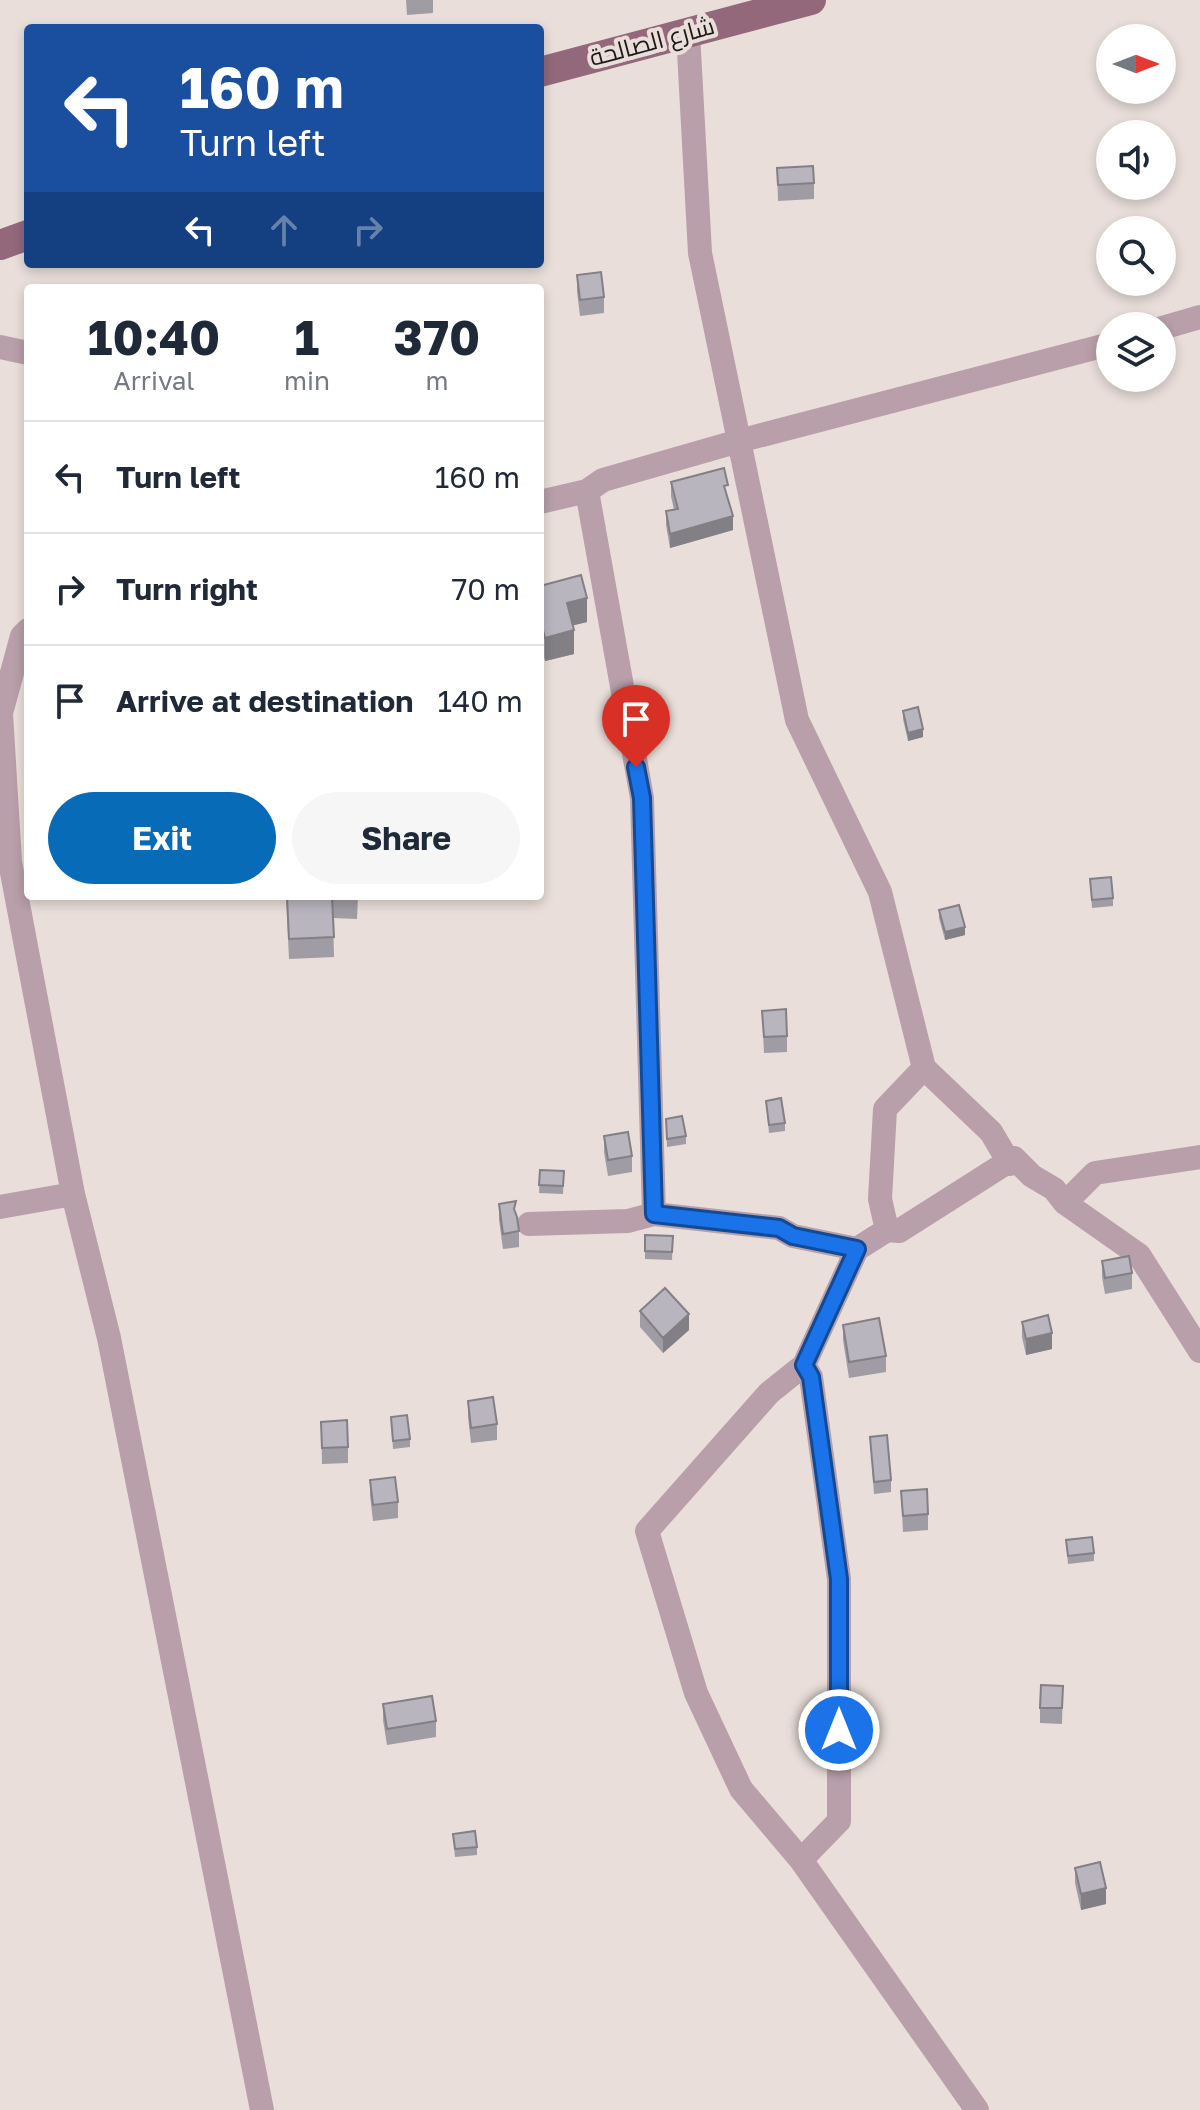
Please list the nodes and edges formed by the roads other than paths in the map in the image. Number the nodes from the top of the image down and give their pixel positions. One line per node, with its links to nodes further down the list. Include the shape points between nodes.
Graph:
1 (811, 0): 2 (main road, شارع الصالحة)
2 (688, 33): 3 (main road, شارع الصالحة); 11 (street, via 700,253)
3 (544, 71)
4 (24, 236): 5 (main road)
5 (0, 245)
6 (1200, 317): 7 (street)
7 (1176, 324)
8 (0, 347): 10 (street)
9 (1096, 348): 11 (street)
10 (24, 352)
11 (739, 441): 12 (street, via 603,480); 15 (street, via 797,720 880,892)
12 (587, 491): 13 (street); 21 (street, via 642,798)
13 (544, 501)
14 (24, 634): 18 (street, via 1,713 10,862)
15 (924, 1068): 17 (street, via 991,1132); 23 (street, via 885,1109 880,1199)
16 (1200, 1157): 19 (street, via 1095,1173)
17 (1011, 1160): 19 (street, via 1054,1189); 23 (street, via 899,1231)
18 (73, 1194): 20 (street); 28 (street, via 109,1338)
19 (1065, 1203): 25 (street, via 1139,1255)
20 (0, 1207)
21 (654, 1214): 22 (street, via 628,1221); 24 (street, via 779,1228 793,1236)
22 (529, 1224)
23 (887, 1230): 24 (street)
24 (857, 1249): 26 (street)
25 (1200, 1351)
26 (804, 1365): 27 (street, via 811,1377 839,1579 839,1821); 27 (street, via 769,1393 647,1531 696,1693 741,1789)
27 (801, 1860): 29 (street)
28 (262, 2110)
29 (977, 2110)

